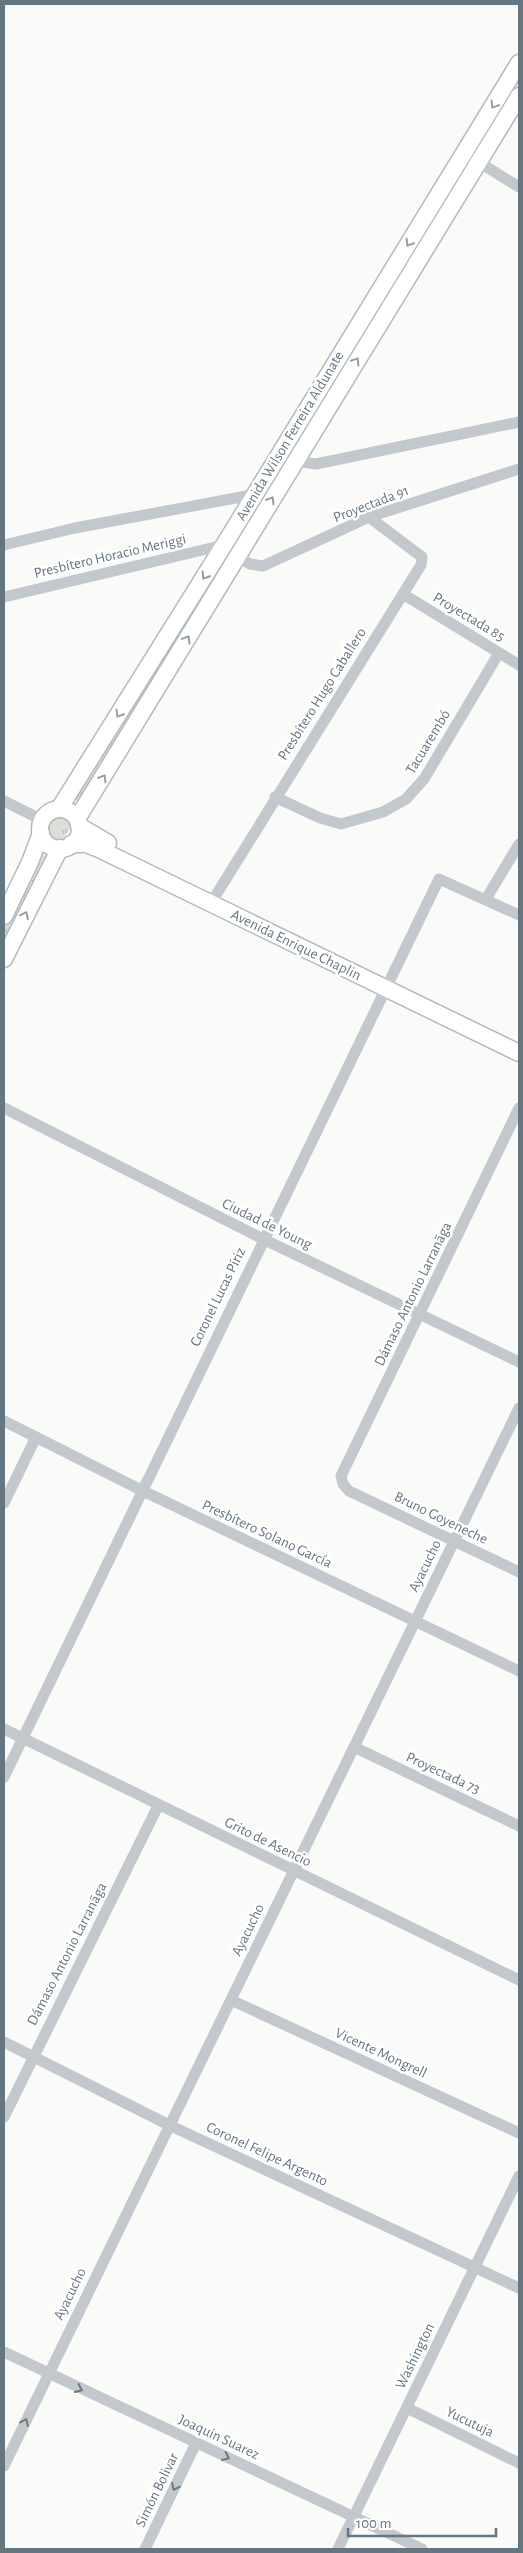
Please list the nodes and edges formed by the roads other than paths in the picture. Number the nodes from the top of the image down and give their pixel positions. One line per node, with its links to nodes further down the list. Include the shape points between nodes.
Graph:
1 (519, 63): 3 (street, Avenida Wilson Ferreira Aldunate, one-way to 3)
2 (519, 96): 4 (street, Avenida Wilson Ferreira Aldunate)
3 (464, 153): 4 (street); 9 (street, Avenida Wilson Ferreira Aldunate, one-way to 9)
4 (479, 162): 5 (street); 7 (street, Avenida Wilson Ferreira Aldunate, one-way to 4)
5 (519, 187)
6 (519, 422): 7 (street, via 316,464)
7 (294, 461): 13 (street, Avenida Wilson Ferreira Aldunate, one-way to 7)
8 (519, 469): 10 (street, Proyectada 91)
9 (252, 496): 11 (street, via 76,528); 12 (street, Avenida Wilson Ferreira Aldunate)
10 (370, 517): 13 (street, Proyectada 91, via 263,566 250,564); 14 (street, Presbítero Hugo Caballero, via 422,557 421,565)
11 (4, 545)
12 (224, 545): 15 (street, Presbítero Horacio Meriggi); 20 (street, Avenida Wilson Ferreira Aldunate, one-way to 20)
13 (237, 556): 21 (street, Avenida Wilson Ferreira Aldunate, one-way to 13)
14 (402, 594): 16 (street, Proyectada 85); 18 (street, Presbítero Hugo Caballero)
15 (4, 596)
16 (499, 653): 17 (street, Proyectada 85); 18 (street, Tacuarembó, via 424,779 406,799 383,812 341,824)
17 (519, 665)
18 (275, 797): 25 (street, Presbítero Hugo Caballero)
19 (4, 801): 22 (street)
20 (59, 809): 21 (street, via 70,812); 22 (street, via 49,812)
21 (78, 823): 24 (street, via 78,836); 25 (street, Avenida Enrique Chaplin, via 92,835)
22 (41, 827): 24 (street, via 48,844); 28 (street, via 30,862)
23 (519, 844): 26 (street)
24 (66, 846): 25 (street, Avenida Enrique Chaplin, via 86,844); 29 (street, one-way to 24)
25 (214, 898): 30 (street, Avenida Enrique Chaplin)
26 (486, 899): 27 (street, Coronel Lucas Píriz); 30 (street, Coronel Lucas Píriz, via 439,878)
27 (519, 915)
28 (4, 916)
29 (4, 959)
30 (386, 983): 31 (street, Avenida Enrique Chaplin); 32 (street, Avenida Enrique Chaplin); 35 (street, Coronel Lucas Píriz)
31 (519, 1042)
32 (519, 1053)
33 (4, 1108): 35 (street, Ciudad de Young)
34 (519, 1108): 36 (street, Dámaso Antonio Larranãga)
35 (263, 1239): 36 (street, Ciudad de Young); 41 (street, Coronel Lucas Píriz)
36 (420, 1315): 37 (street, Ciudad de Young); 42 (street, Dámaso Antonio Larranãga, via 341,1476)
37 (519, 1362)
38 (519, 1408): 44 (street, Ayacucho)
39 (4, 1421): 40 (street, Presbítero Solano García)
40 (36, 1437): 41 (street, Presbítero Solano García); 43 (street)
41 (141, 1490): 46 (street, Presbítero Solano García); 49 (street, Coronel Lucas Píriz)
42 (349, 1491): 44 (street, Bruno Goyeneche)
43 (4, 1503)
44 (454, 1541): 45 (street, Bruno Goyeneche); 46 (street, Ayacucho)
45 (519, 1572)
46 (415, 1621): 47 (street, Presbítero Solano García); 50 (street, Ayacucho)
47 (519, 1671)
48 (4, 1729): 49 (street, Grito de Asencio)
49 (22, 1738): 51 (street, Coronel Lucas Píriz); 52 (street, Grito de Asencio)
50 (354, 1747): 53 (street, Proyectada 73); 54 (street, Ayacucho)
51 (4, 1777)
52 (158, 1806): 54 (street, Grito de Asencio); 58 (street, Dámaso Antonio Larranãga)
53 (519, 1826)
54 (292, 1871): 55 (street, Grito de Asencio); 56 (street, Ayacucho)
55 (519, 1980)
56 (231, 2000): 60 (street, Ayacucho); 61 (street, Vicente Mongrell)
57 (4, 2042): 58 (street, Coronel Felipe Argento)
58 (33, 2056): 59 (street, Dámaso Antonio Larranãga); 60 (street, Coronel Felipe Argento)
59 (4, 2117)
60 (169, 2125): 63 (street, Coronel Felipe Argento); 66 (street, Ayacucho)
61 (519, 2133)
62 (519, 2176): 63 (street, Washington)
63 (475, 2266): 64 (street, Coronel Felipe Argento); 67 (street, Washington)
64 (519, 2288)
65 (4, 2352): 66 (street, Joaquin Suarez)
66 (47, 2374): 68 (street, Joaquin Suarez, one-way to 68); 70 (street, Ayacucho, one-way to 66)
67 (407, 2408): 69 (street, Yucutuja); 71 (street, Washington)
68 (196, 2443): 71 (street, Joaquin Suarez, one-way to 71); 72 (street, Simón Bolivar, one-way to 72)
69 (519, 2463)
70 (4, 2466)
71 (354, 2516): 73 (street, Washington); 74 (street, Joaquin Suarez)
72 (145, 2549)
73 (338, 2549)
74 (422, 2549)

